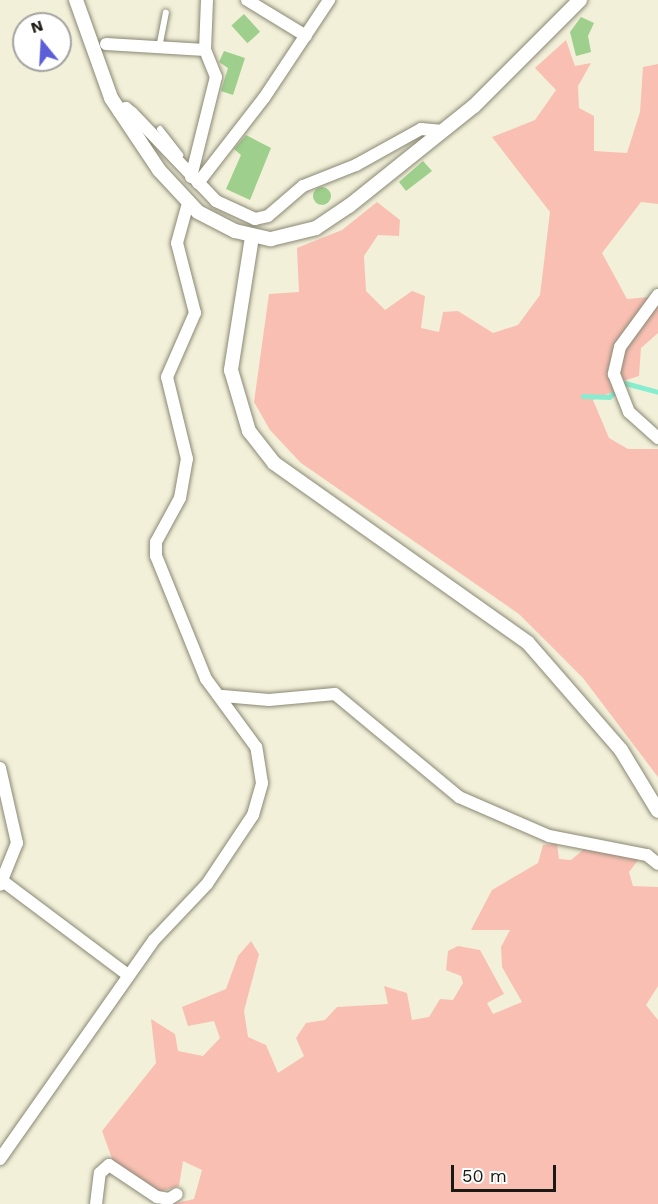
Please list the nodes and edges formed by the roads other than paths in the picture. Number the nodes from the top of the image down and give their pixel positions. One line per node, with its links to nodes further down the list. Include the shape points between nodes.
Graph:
1 (76, 0): 11 (street)
2 (207, 0): 10 (street)
3 (247, 0): 7 (street)
4 (329, 0): 7 (street)
5 (580, 0): 13 (street)
6 (166, 14): 9 (lane)
7 (306, 36): 14 (street)
8 (106, 44): 9 (street)
9 (159, 49): 10 (street)
10 (205, 50): 14 (street, via 216,78)
11 (119, 112): 14 (street, via 126,108 132,113); 15 (street)
12 (160, 129): 14 (lane)
13 (443, 131): 14 (street, via 421,129 303,186 262,219 228,210); 16 (street, via 316,228 281,238)
14 (194, 176)
15 (188, 203): 16 (street, via 215,222); 19 (street, via 177,243 195,313 167,376 187,459 180,498 156,542 156,556 192,650 206,679)
16 (252, 237): 21 (street, via 231,370 249,431 274,463 528,643 589,708)
17 (658, 296): 18 (street, via 620,347 616,384 623,402)
18 (658, 438)
19 (223, 696): 22 (street, via 269,700 335,694 459,798 549,836 647,855); 24 (street, via 256,747 262,783 253,815 207,884)
20 (0, 768): 23 (street, via 17,843)
21 (658, 811)
22 (658, 864)
23 (1, 882): 24 (street)
24 (128, 975): 25 (street)
25 (0, 1159)
26 (177, 1194): 27 (street, via 169,1199 157,1197 109,1165 100,1173)
27 (96, 1204)

